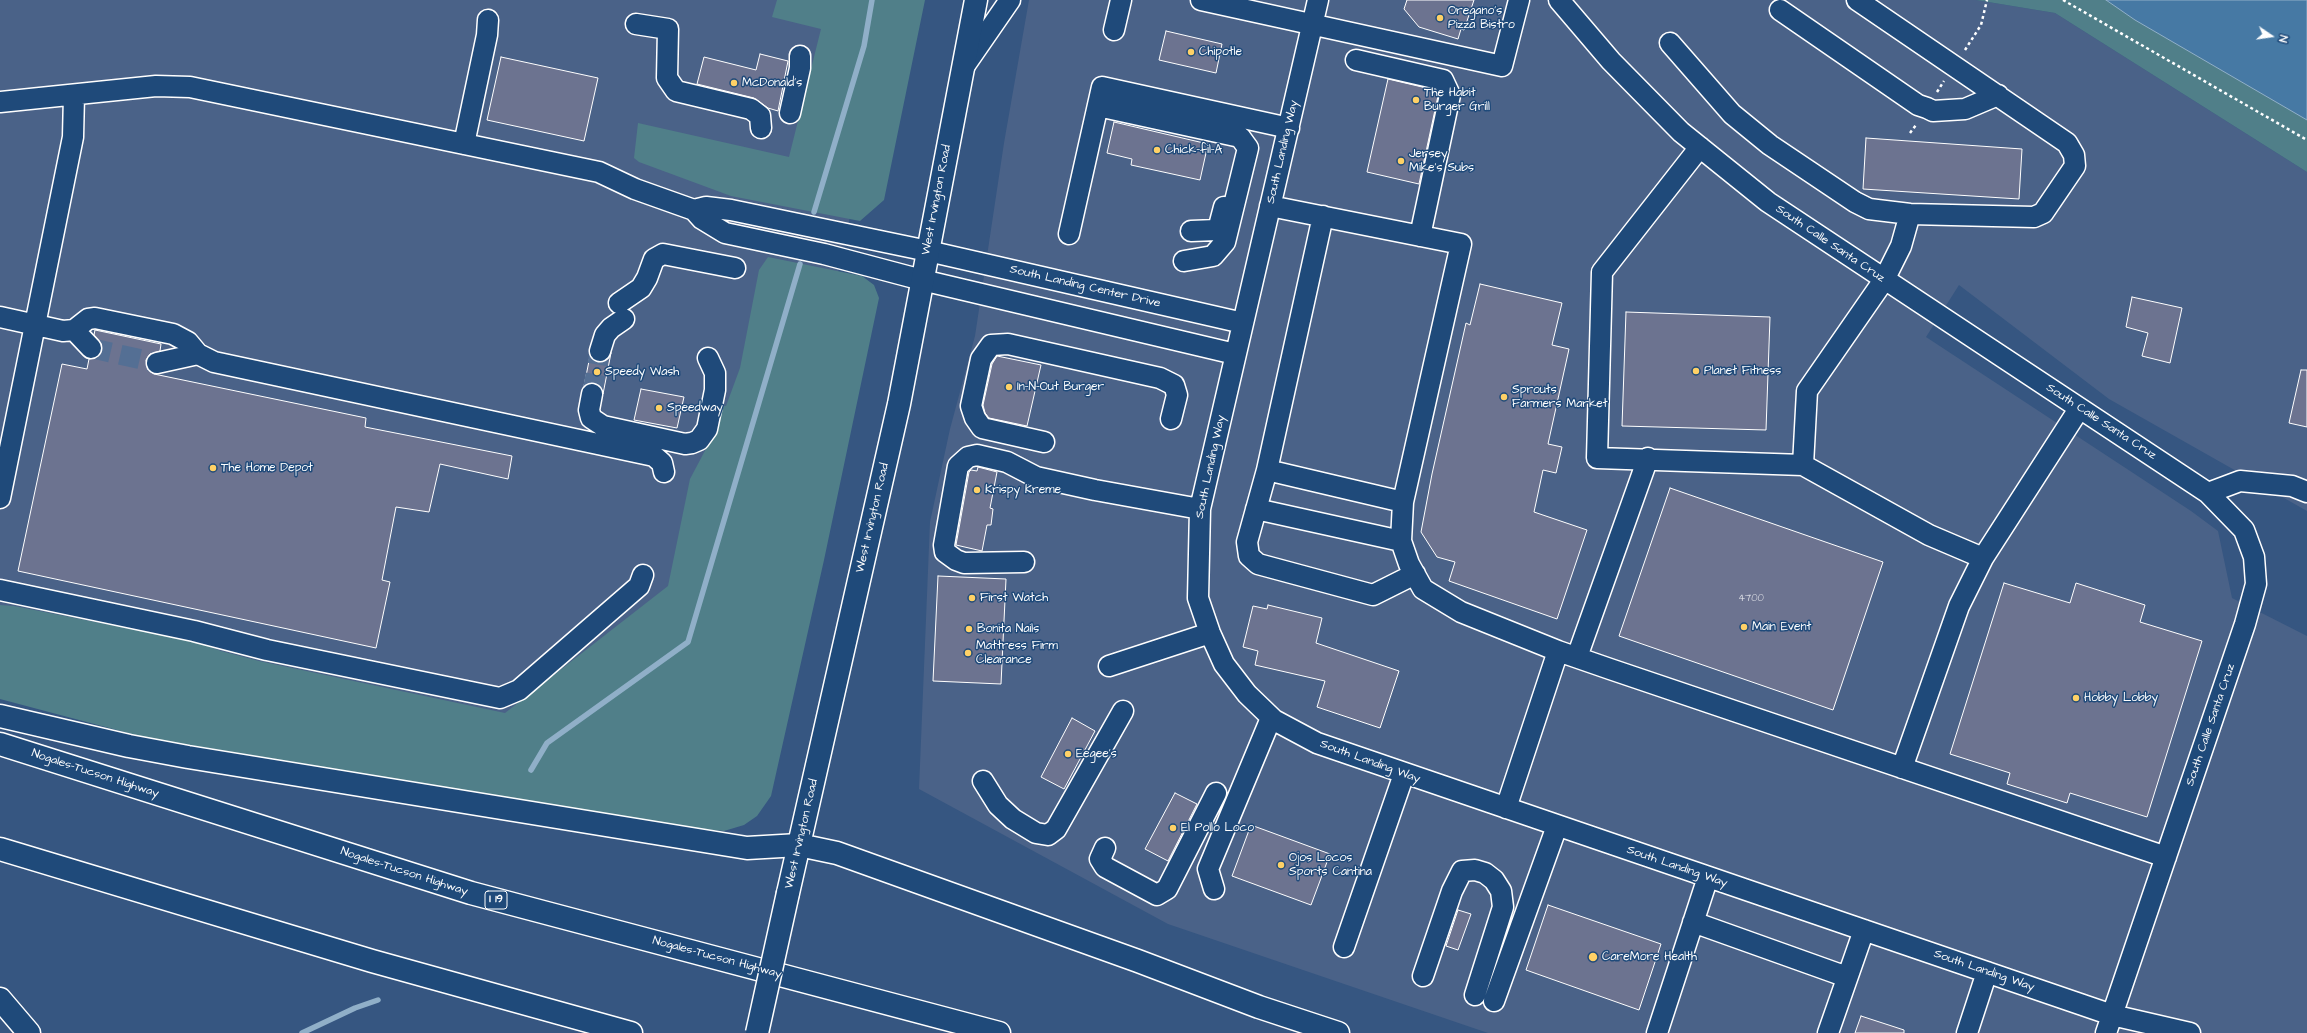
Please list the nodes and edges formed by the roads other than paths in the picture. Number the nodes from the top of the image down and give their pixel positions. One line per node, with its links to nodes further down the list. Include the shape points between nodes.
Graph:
1 (976, 0): 17 (main road, West Irvington Road)
2 (1010, 0): 17 (street)
3 (1121, 0): 13 (street)
4 (1201, 0): 12 (street)
5 (1318, 0): 12 (street, South Landing Way)
6 (1519, 0): 12 (street, via 1502,66)
7 (1559, 0): 26 (street, South Calle Santa Cruz, via 1611,62 1681,132)
8 (1857, 0): 19 (street)
9 (1780, 10): 19 (street, via 1918,105 1933,111 1965,108)
10 (488, 20): 25 (street)
11 (636, 24): 23 (street, via 669,33 667,78 676,91 750,109 760,116)
12 (1313, 25): 24 (street, South Landing Way)
13 (1114, 30)
14 (1670, 43): 30 (street, via 1732,114 1770,145 1869,209)
15 (800, 56): 22 (street, via 800,68)
16 (1356, 60): 34 (street, via 1443,80 1450,96)
17 (963, 68): 35 (main road, West Irvington Road)
18 (74, 95): 20 (street); 25 (street, via 156,86 190,87); 42 (street, via 73,137)
19 (1998, 95): 30 (street, via 2067,143 2074,155 2075,166 2043,213 2034,217)
20 (0, 102)
21 (1098, 106): 24 (street, via 1102,87); 27 (street, via 1240,138 1248,148); 33 (street)
22 (790, 113)
23 (761, 128)
24 (1289, 128): 28 (street, South Landing Way)
25 (464, 144): 29 (street, via 599,172 635,189)
26 (1700, 147): 39 (street, South Calle Santa Cruz, via 1768,202); 54 (street, via 1602,272 1597,458)
27 (1242, 172): 32 (street, via 1230,187 1216,230); 36 (street, via 1225,242 1213,256)
28 (1270, 206): 31 (street); 41 (street, South Landing Way)
29 (694, 210): 35 (street, South Landing Center Drive, via 719,207); 38 (street, via 702,219 724,233 824,254)
30 (1910, 214): 39 (street, via 1901,246)
31 (1323, 216): 34 (street); 56 (street)
32 (1191, 231)
33 (1069, 234)
34 (1420, 236): 61 (street, via 1462,244)
35 (928, 251): 38 (main road, West Irvington Road); 41 (street, South Landing Center Drive)
36 (1184, 261)
37 (734, 268): 45 (street, via 663,254 654,259 647,278 610,328)
38 (922, 280): 47 (street); 84 (main road, West Irvington Road, via 899,404)
39 (1884, 280): 51 (street, South Calle Santa Cruz); 55 (street, via 1807,391)
40 (0, 317): 42 (street)
41 (1243, 323): 47 (street, South Landing Way)
42 (35, 324): 43 (street, via 63,332); 60 (street)
43 (74, 330): 44 (street); 46 (street, via 88,319 103,319 181,337)
44 (91, 348)
45 (600, 351)
46 (198, 354): 49 (street); 57 (street, via 214,362 654,456 662,463)
47 (1235, 354): 62 (street, South Landing Way)
48 (708, 358): 50 (street, via 715,374 715,390 706,429 699,440 692,443 685,444 603,426 591,418 589,410)
49 (157, 363)
50 (592, 394)
51 (2079, 409): 59 (street, South Calle Santa Cruz); 65 (street)
52 (1171, 419): 53 (street, via 1177,395 1174,385 1160,378 1008,344 991,345 981,360 971,406 975,418 982,428)
53 (1044, 442)
54 (1648, 458): 55 (street); 72 (street)
55 (1804, 465): 65 (street, via 1929,535)
56 (1267, 470): 61 (street); 63 (street)
57 (664, 472)
58 (2307, 492): 59 (street, via 2292,486 2240,481)
59 (2208, 493): 87 (street, South Calle Santa Cruz, via 2244,530 2254,557 2256,584 2245,624)
60 (0, 498)
61 (1403, 502): 64 (street)
62 (1200, 509): 66 (street, via 1036,477 1007,462 977,455 968,457 958,466 944,545 945,552 964,563); 70 (street, South Landing Way, via 1198,598)
63 (1256, 509): 64 (street); 67 (street, via 1247,542 1249,556 1258,564 1374,595)
64 (1400, 541): 67 (street)
65 (1982, 558): 78 (street, via 1959,606)
66 (1024, 562)
67 (1415, 574): 71 (street, via 1423,589 1460,612)
68 (643, 575): 69 (street, via 639,586 519,690 500,698 267,650 194,631)
69 (0, 590)
70 (1210, 633): 73 (street); 76 (street, South Landing Way, via 1224,664 1247,694)
71 (1558, 651): 72 (street); 82 (street)
72 (1577, 657): 78 (street)
73 (1109, 666)
74 (1123, 711): 80 (street, via 1056,828 1048,835 1036,833 1013,819 998,805)
75 (0, 716): 84 (main road, via 181,756 747,848)
76 (1271, 718): 79 (street, South Landing Way, via 1317,743); 89 (street, via 1208,869)
77 (0, 744): 103 (main road, Nogales–Tucson Highway / I 19, via 470,893)
78 (1902, 768): 87 (street)
79 (1404, 774): 82 (street, South Landing Way); 92 (street)
80 (983, 782)
81 (1216, 793): 85 (street, via 1167,890 1157,895 1105,867 1100,859)
82 (1506, 808): 83 (street, South Landing Way)
83 (1557, 826): 88 (street, South Landing Way); 98 (street)
84 (799, 845): 102 (main road, West Irvington Road, bridge); 104 (main road, via 837,853 1259,1007)
85 (1105, 848)
86 (0, 849): 101 (main road, via 372,961)
87 (2166, 857): 99 (street, South Calle Santa Cruz)
88 (1708, 878): 90 (street); 91 (street, South Landing Way)
89 (1214, 889)
90 (1693, 922): 95 (street); 105 (street)
91 (1864, 930): 93 (street, South Landing Way); 95 (street)
92 (1344, 947)
93 (1987, 972): 99 (street, South Landing Way); 107 (street)
94 (1423, 976): 96 (street, via 1462,871 1475,870 1485,873 1494,880 1501,891 1504,907)
95 (1847, 978): 106 (street)
96 (1468, 992)
97 (0, 999): 100 (main road)
98 (1494, 1001)
99 (2109, 1024): 108 (street, South Landing Way)
100 (29, 1033)
101 (631, 1033)
102 (757, 1033)
103 (999, 1033)
104 (1338, 1033)
105 (1657, 1033)
106 (1828, 1033)
107 (1967, 1033)
108 (2190, 1033)

